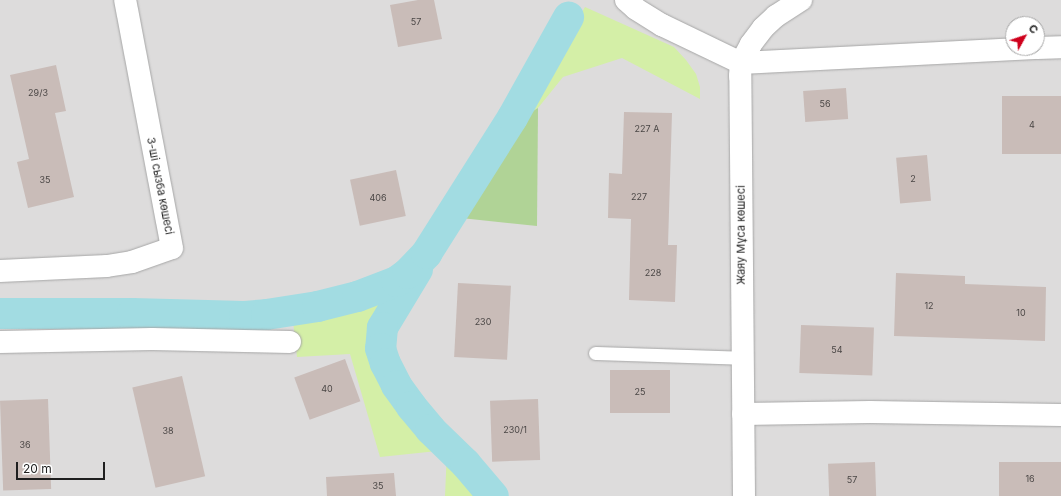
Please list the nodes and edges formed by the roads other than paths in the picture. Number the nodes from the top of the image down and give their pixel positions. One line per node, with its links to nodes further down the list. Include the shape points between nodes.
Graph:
1 (125, 0): 8 (street, 3-ші сызба көшесі, via 172,248 132,262 107,266)
2 (626, 0): 7 (street, via 662,25)
3 (801, 0): 7 (street, Жаяу Мұса көшесі, via 763,28)
4 (1061, 47): 5 (street)
5 (1045, 48)
6 (1005, 50): 7 (street)
7 (741, 63): 12 (street, Жаяу Мұса көшесі)
8 (0, 271)
9 (0, 342): 10 (street, via 152,339)
10 (290, 342)
11 (595, 353): 12 (lane)
12 (742, 358): 13 (street, Жаяу Мұса көшесі)
13 (742, 414): 14 (street, via 870,412); 15 (street, Жаяу Мұса көшесі)
14 (1061, 415)
15 (744, 496)

